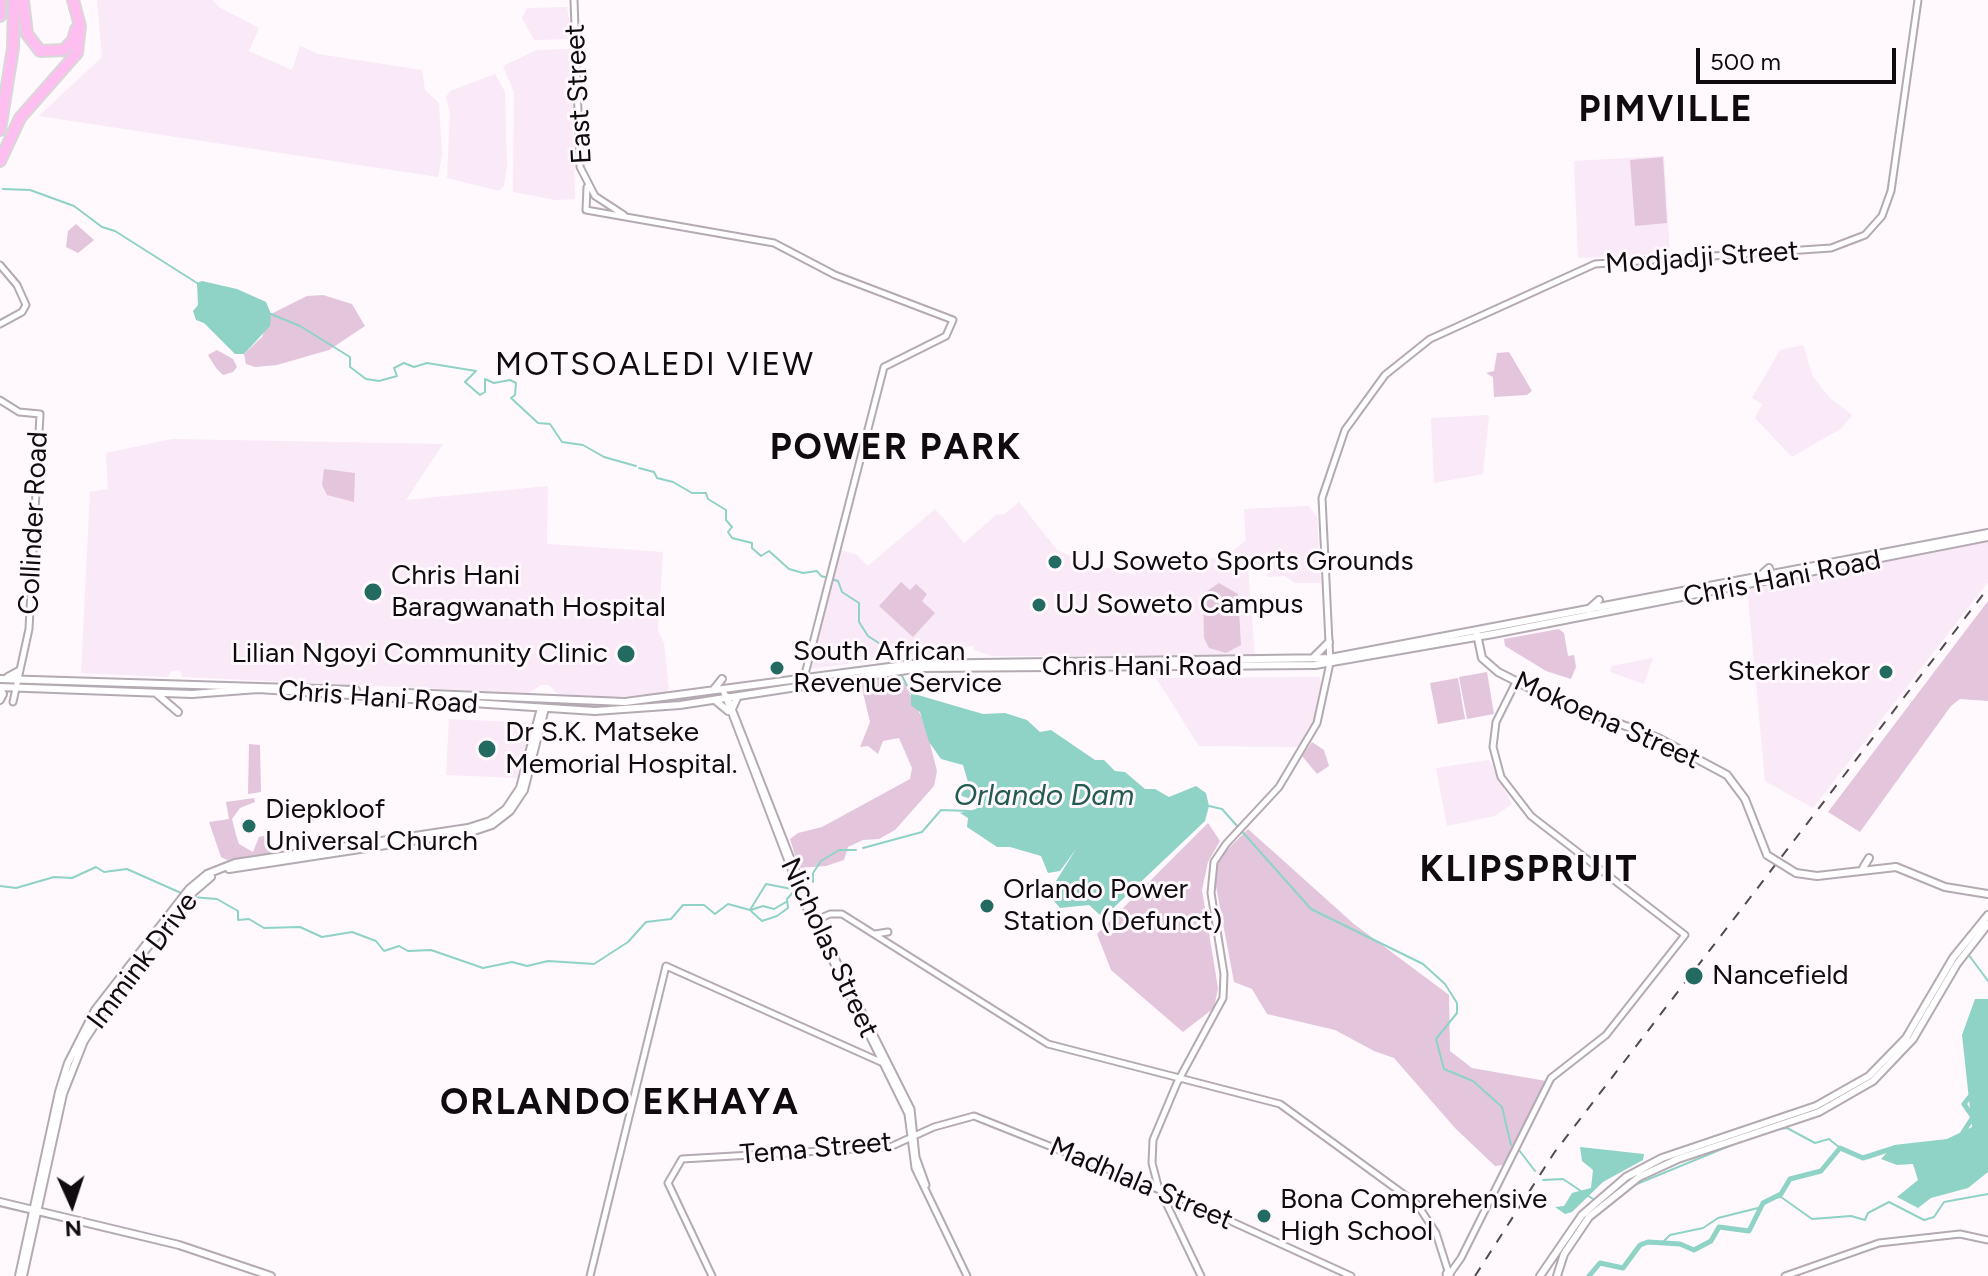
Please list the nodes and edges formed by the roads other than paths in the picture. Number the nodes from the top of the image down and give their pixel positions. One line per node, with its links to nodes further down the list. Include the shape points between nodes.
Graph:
1 (0, 0): 7 (highway)
2 (14, 0): 10 (highway, via 13,48)
3 (23, 0): 6 (highway, via 28,37 36,48 50,53 65,49 75,36)
4 (574, 0): 12 (street, East Street, via 579,158)
5 (1918, 0): 8 (street)
6 (70, 1): 11 (highway, via 81,31 77,53 20,118)
7 (0, 16)
8 (1901, 116): 9 (street); 14 (street, via 1889,199 1877,223)
9 (1907, 125)
10 (0, 130)
11 (0, 161)
12 (587, 187): 13 (street); 13 (street, East Street, via 586,210)
13 (629, 218): 31 (street, via 774,243 835,275 953,320 946,336 884,367)
14 (1862, 237): 15 (street); 25 (street, Modjadji Street, via 1831,248 1600,262 1453,326 1405,357 1350,420 1325,486 1322,539)
15 (1860, 247)
16 (0, 265): 17 (street, via 26,305)
17 (0, 324)
18 (0, 400): 30 (street, Collinder Road, via 15,411 40,414 29,629)
19 (1988, 535): 21 (main road, Chris Hani Road); 24 (main road, Chris Hani Road)
20 (1769, 568): 21 (main road)
21 (1757, 578): 22 (main road, Chris Hani Road)
22 (1613, 605): 23 (main road, Chris Hani Road); 23 (main road, via 1599,599)
23 (1586, 611): 24 (main road, Chris Hani Road)
24 (1477, 635): 27 (main road, Chris Hani Road); 32 (main road, Mokoena Street, via 1485,662)
25 (1329, 642): 26 (main road); 27 (street, Modjadji Street)
26 (1310, 659): 27 (main road, Chris Hani Road); 28 (main road, Chris Hani Road)
27 (1330, 661): 28 (main road, Chris Hani Road); 62 (street, Modjadji Street, via 1316,727 1279,787 1226,844 1212,868 1223,998)
28 (1011, 665): 31 (main road, Chris Hani Road, via 906,669)
29 (0, 678): 30 (main road, Chris Hani Road)
30 (17, 680): 33 (main road, Chris Hani Road); 33 (main road); 35 (main road, Chris Hani Road); 41 (street, Collinder Road, via 15,702)
31 (804, 682): 38 (main road, Chris Hani Road); 40 (main road, Chris Hani Road)
32 (1516, 682): 51 (main road, Mokoena Street, bridge, via 1652,735 1717,770 1742,800 1764,852 1796,873); 74 (street, via 1496,719 1493,747 1500,775 1531,816 1684,934 1606,1035 1548,1083 1461,1258)
33 (28, 684): 34 (main road, Chris Hani Road); 37 (main road, Chris Hani Road)
34 (281, 686): 36 (main road); 43 (main road, Chris Hani Road)
35 (0, 688): 41 (main road)
36 (302, 692): 37 (main road, Chris Hani Road); 44 (main road, Chris Hani Road)
37 (153, 693): 48 (main road)
38 (727, 693): 39 (main road, Chris Hani Road); 39 (main road, via 724,680); 40 (main road, Chris Hani Road); 42 (main road, Chris Hani Road); 47 (street, Nicholas Street)
39 (703, 694): 43 (main road, Chris Hani Road, via 625,702)
40 (740, 696): 47 (main road)
41 (0, 700)
42 (713, 700): 46 (main road, Chris Hani Road, via 625,711); 47 (main road)
43 (544, 701): 45 (main road, Immink Drive)
44 (529, 709): 45 (main road, Chris Hani Road); 49 (main road)
45 (543, 710): 46 (main road, Chris Hani Road); 49 (main road, Immink Drive)
46 (558, 710): 49 (main road)
47 (730, 710): 55 (street, Nicholas Street)
48 (178, 712)
49 (540, 722): 53 (main road, Immink Drive, via 520,788 506,809 478,825 235,863 207,874); 53 (main road, Immink Drive, via 524,790 492,825 228,869)
50 (1869, 858): 51 (main road)
51 (1856, 871): 52 (main road, Mokoena Street, via 1904,868 1945,887)
52 (1988, 894)
53 (188, 895): 72 (main road, Immink Drive, via 95,1010 75,1049 60,1086)
54 (1988, 915): 75 (main road, via 1953,958 1906,1038 1869,1076 1816,1106 1637,1170 1592,1204)
55 (814, 921): 58 (street, via 839,913); 59 (street, Nicholas Street); 64 (street, Nicholas Street, via 848,977)
56 (1988, 924): 83 (main road, via 1957,964 1913,1039 1873,1081 1819,1112 1639,1177 1610,1196 1585,1223 1564,1254)
57 (888, 932): 58 (street)
58 (870, 933): 62 (street, via 1038,1039)
59 (874, 1045): 60 (street); 61 (street, Nicholas Street)
60 (865, 1055): 61 (street); 78 (street, via 674,967 665,968)
61 (883, 1063): 66 (street, Nicholas Street, via 909,1116)
62 (1181, 1079): 69 (street, via 1152,1146 1155,1175); 74 (street, via 1278,1102 1328,1137 1417,1204 1436,1233)
63 (974, 1116): 65 (street, Tema Street); 69 (street, Madhlala Street)
64 (914, 1120): 65 (street); 66 (street, Nicholas Street)
65 (934, 1127): 66 (street, Tema Street)
66 (913, 1137): 67 (street, Tema Street); 68 (street, Nicholas Street); 71 (street, Nicholas Street)
67 (890, 1147): 68 (street, via 903,1146); 79 (street, Tema Street, via 682,1159 668,1183)
68 (912, 1153): 71 (street, Nicholas Street)
69 (1164, 1192): 81 (street); 82 (street, Madhlala Street)
70 (0, 1202): 72 (main road)
71 (933, 1204): 80 (street, Nicholas Street)
72 (33, 1212): 76 (main road, Immink Drive); 77 (main road, via 228,1258)
73 (1988, 1240): 84 (street, via 1960,1234 1886,1242)
74 (1448, 1273)
75 (1542, 1274): 83 (main road)
76 (21, 1276)
77 (271, 1276)
78 (590, 1276)
79 (712, 1276)
80 (967, 1276)
81 (1201, 1276)
82 (1351, 1276)
83 (1557, 1276)
84 (1785, 1276)

